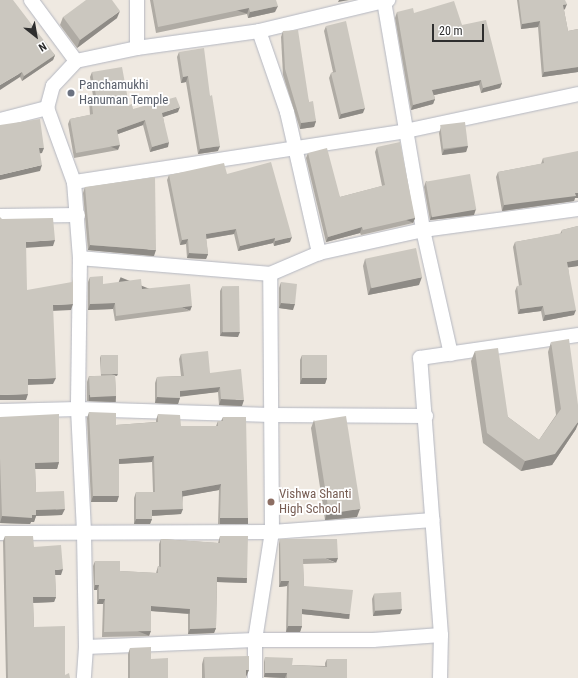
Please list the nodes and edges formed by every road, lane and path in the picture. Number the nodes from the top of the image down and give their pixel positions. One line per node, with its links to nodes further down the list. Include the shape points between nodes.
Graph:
1 (31, 0): 6 (street)
2 (138, 0): 5 (street)
3 (386, 0): 4 (street); 10 (street)
4 (259, 31): 5 (street); 11 (street)
5 (137, 48): 6 (street)
6 (76, 61): 8 (street, via 53,86)
7 (578, 94): 10 (street)
8 (47, 108): 9 (street); 12 (street)
9 (0, 120)
10 (406, 131): 11 (street); 16 (street)
11 (296, 146): 12 (street); 17 (street)
12 (74, 182): 14 (street)
13 (578, 209): 16 (street)
14 (78, 215): 15 (street); 18 (street)
15 (0, 216)
16 (424, 230): 17 (street); 21 (street)
17 (319, 253): 19 (street)
18 (80, 258): 19 (street); 22 (street)
19 (270, 274): 24 (street)
20 (578, 335): 21 (street)
21 (451, 354): 25 (street, via 420,358)
22 (78, 409): 23 (street); 24 (street); 29 (street)
23 (0, 411)
24 (271, 415): 25 (street); 27 (street)
25 (426, 416): 26 (street)
26 (433, 520): 27 (street); 30 (street)
27 (272, 532): 29 (street); 31 (street)
28 (0, 533): 29 (street)
29 (84, 533): 32 (street)
30 (441, 635): 31 (street, via 373,640); 35 (street)
31 (255, 640): 32 (street); 34 (street)
32 (86, 647): 33 (street)
33 (84, 678)
34 (254, 678)
35 (440, 678)

